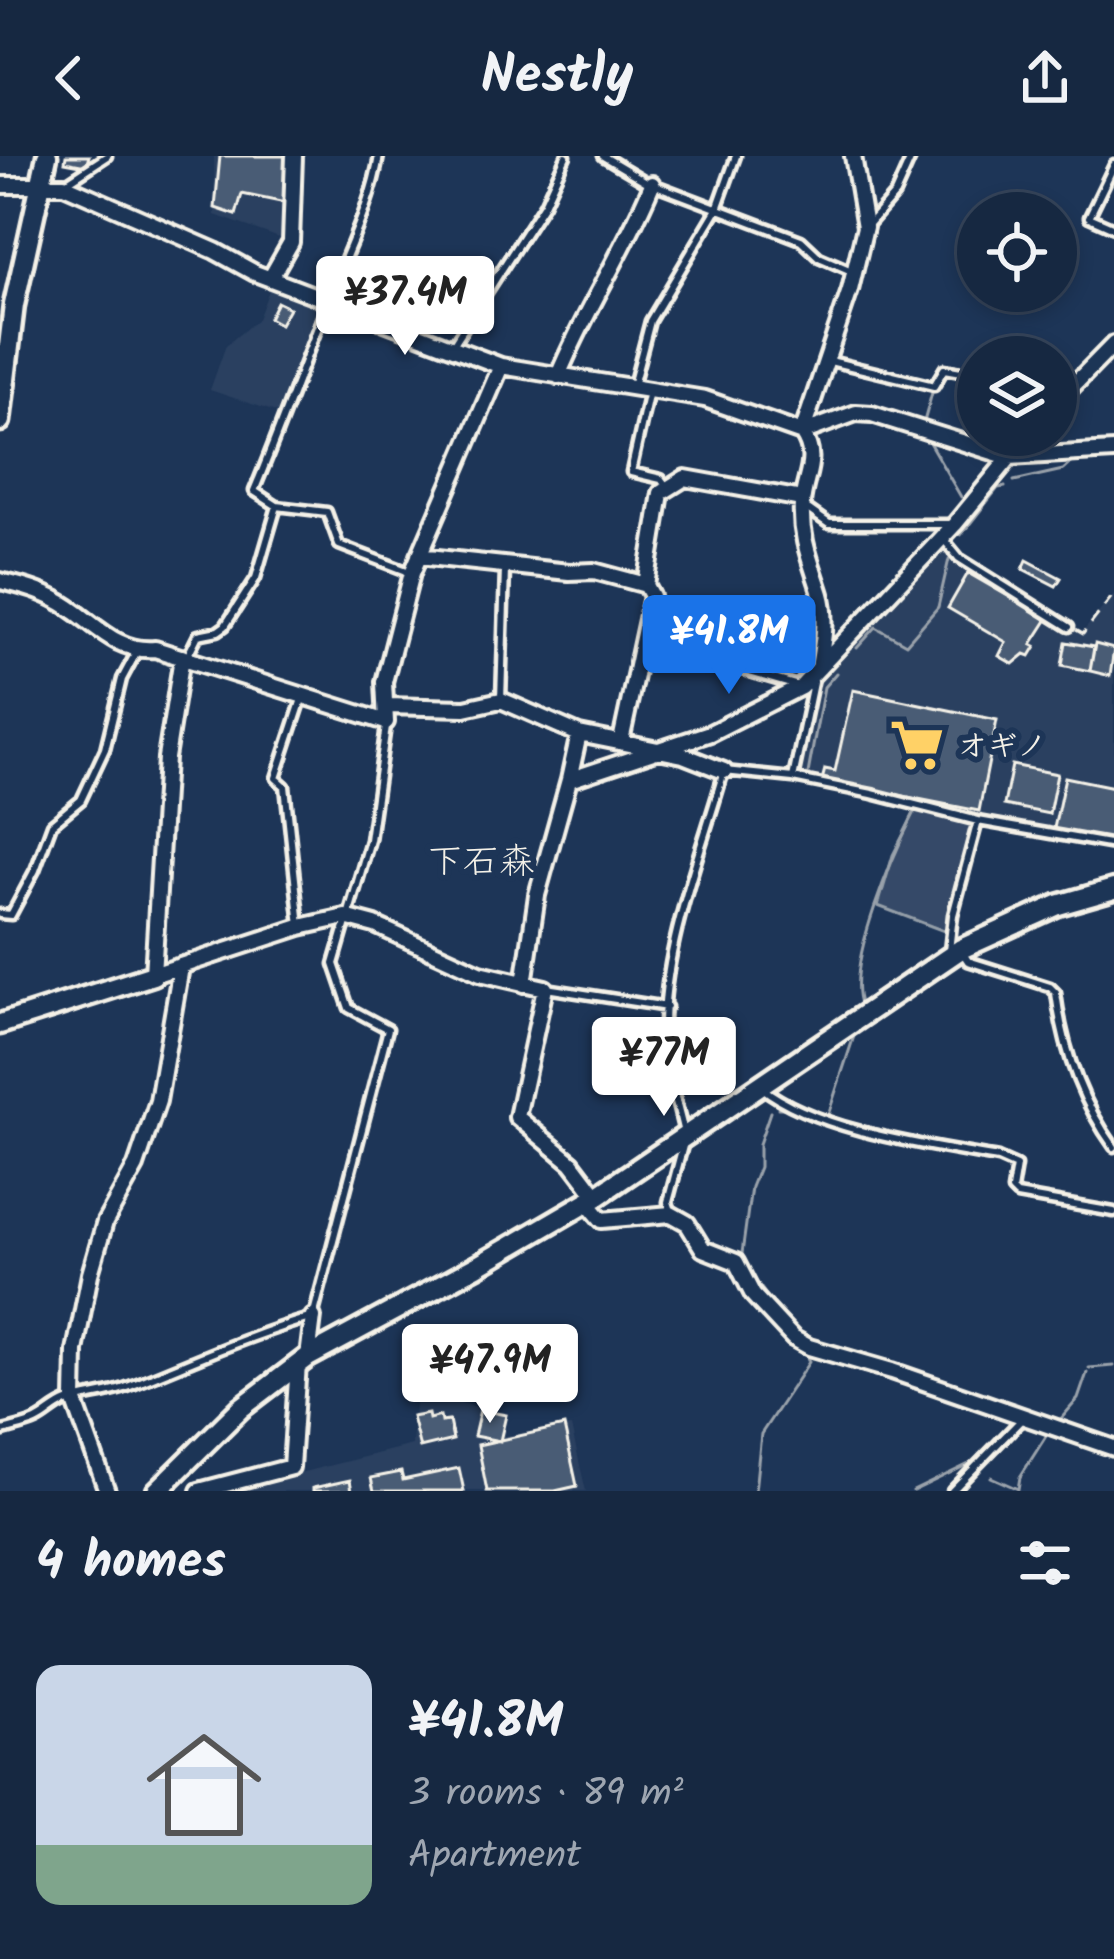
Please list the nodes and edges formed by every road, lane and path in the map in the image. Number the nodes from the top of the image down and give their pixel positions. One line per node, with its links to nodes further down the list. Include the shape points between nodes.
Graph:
1 (47, 156): 14 (street)
2 (107, 156): 11 (lane)
3 (294, 156): 19 (street, via 291,242)
4 (379, 156): 20 (lane)
5 (566, 156): 22 (lane)
6 (604, 156): 12 (lane)
7 (736, 156): 15 (lane)
8 (853, 156): 16 (street)
9 (912, 156): 16 (lane, via 895,194)
10 (1114, 165): 17 (lane, via 1089,217)
11 (64, 184): 14 (street); 19 (street)
12 (652, 184): 15 (lane); 26 (street)
13 (0, 185): 14 (street)
14 (40, 186): 30 (street)
15 (717, 209): 18 (lane, via 801,240); 28 (lane, via 650,321)
16 (865, 226): 18 (street)
17 (1114, 228)
18 (855, 272): 23 (street)
19 (270, 279): 20 (street)
20 (328, 301): 22 (street); 36 (lane, via 254,490)
21 (1114, 344): 27 (street)
22 (450, 350): 24 (street)
23 (826, 360): 25 (lane, via 934,386 944,369); 31 (street)
24 (501, 366): 26 (street); 39 (street)
25 (957, 371)
26 (558, 376): 28 (street)
27 (1077, 379)
28 (632, 387): 29 (street)
29 (649, 390): 31 (street, via 705,399); 34 (lane, via 631,472)
30 (0, 421)
31 (802, 433): 33 (street, via 872,414); 35 (street, via 812,458)
32 (1114, 451): 33 (street)
33 (1009, 457): 37 (street)
34 (667, 487): 35 (street, via 685,478); 43 (street)
35 (802, 502): 37 (lane, via 830,524); 49 (street, via 803,542 825,625)
36 (277, 506): 41 (lane, via 327,512 339,545); 48 (lane, via 256,578 225,626 197,635)
37 (955, 524): 38 (street)
38 (942, 537): 45 (lane, via 959,558); 49 (street)
39 (419, 556): 40 (street); 41 (street)
40 (505, 566): 43 (street, via 594,571); 52 (lane)
41 (412, 573): 53 (street, via 384,682)
42 (0, 581): 47 (street, via 56,599)
43 (646, 585): 46 (street, via 652,596)
44 (1114, 594): 45 (path, via 1083,634)
45 (1069, 627)
46 (641, 641): 50 (lane); 56 (street)
47 (137, 651): 48 (street); 64 (lane, via 81,800 52,824 11,915)
48 (184, 658): 51 (street); 69 (street, via 166,758)
49 (817, 671): 50 (street); 59 (lane)
50 (801, 687): 57 (street)
51 (302, 699): 54 (street); 66 (lane, via 276,778 285,786)
52 (501, 700): 53 (street); 55 (street)
53 (386, 706): 54 (street)
54 (386, 722): 65 (lane, via 370,839)
55 (579, 734): 56 (street); 60 (street)
56 (621, 741): 57 (street)
57 (657, 751): 58 (street); 60 (street)
58 (724, 771): 59 (lane); 72 (lane, via 679,922)
59 (793, 778): 61 (lane)
60 (569, 781): 70 (street, via 537,895)
61 (977, 820): 62 (lane); 67 (lane, via 952,915)
62 (1114, 845)
63 (1114, 889): 67 (street)
64 (0, 914)
65 (345, 917): 66 (street); 70 (street); 80 (lane, via 334,964 349,1009 388,1029)
66 (300, 927): 68 (street)
67 (955, 952): 74 (street); 76 (lane, via 1056,993 1063,1047)
68 (181, 967): 69 (street); 82 (street, via 158,1101 90,1274)
69 (153, 975): 73 (street)
70 (524, 984): 71 (street)
71 (545, 988): 72 (lane); 77 (street, via 517,1117 572,1162)
72 (667, 1007): 75 (lane, via 665,1046)
73 (0, 1024)
74 (758, 1085): 75 (street); 78 (lane, via 877,1137 998,1158 1016,1166 1016,1195)
75 (685, 1137): 77 (street); 79 (lane)
76 (1114, 1147)
77 (592, 1199): 79 (street, via 602,1220); 81 (street)
78 (1114, 1212)
79 (671, 1214): 83 (street, via 703,1250 736,1262 793,1338)
80 (313, 1317): 81 (street); 82 (lane)
81 (303, 1360): 87 (street); 88 (street, via 291,1467)
82 (74, 1399): 84 (lane); 86 (street)
83 (1024, 1417): 85 (street); 89 (lane)
84 (0, 1432)
85 (1114, 1448)
86 (107, 1491)
87 (157, 1491)
88 (199, 1491)
89 (952, 1491)

